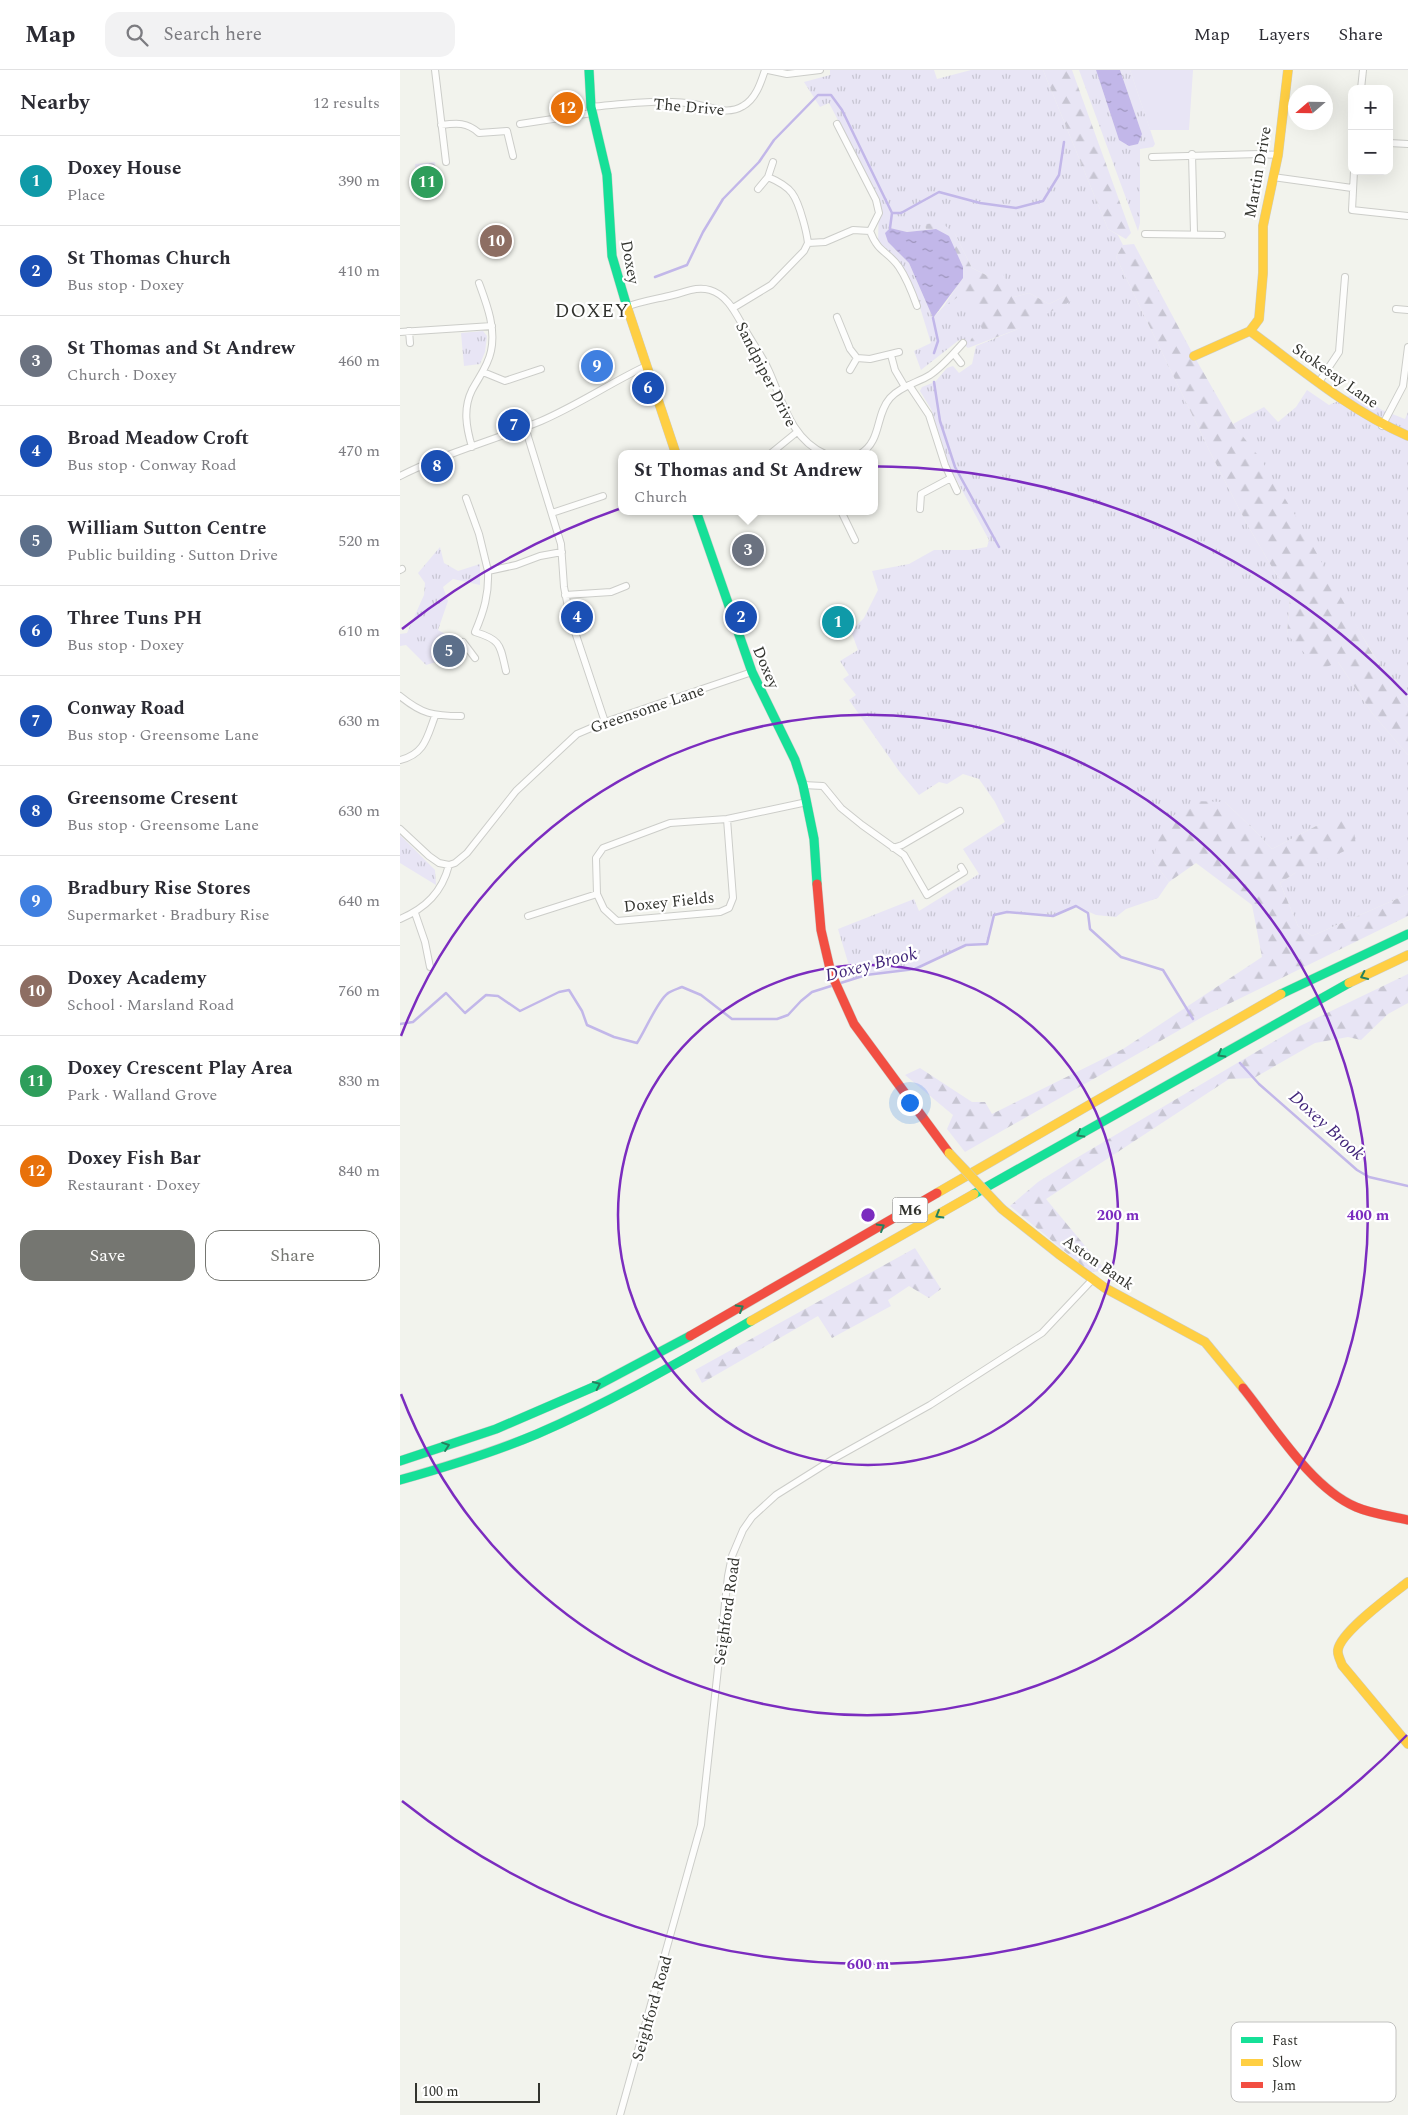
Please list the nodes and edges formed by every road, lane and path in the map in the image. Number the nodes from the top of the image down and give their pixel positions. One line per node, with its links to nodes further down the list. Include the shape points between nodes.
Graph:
1 (435, 70): 11 (street)
2 (589, 70): 8 (main road, Doxey)
3 (767, 70): 4 (street, via 787,74); 8 (street, The Drive, via 751,99 735,110 723,111 664,101)
4 (820, 70)
5 (1288, 70): 15 (main road, Martin Drive)
6 (1363, 70): 7 (street)
7 (1361, 85)
8 (591, 110): 9 (street, The Drive); 34 (main road, Doxey, via 607,175 612,256)
9 (520, 124)
10 (837, 124): 26 (street, via 876,200 879,213)
11 (442, 126): 16 (street, via 462,123 479,133 507,131); 18 (street)
12 (1393, 143): 13 (street)
13 (1408, 144)
14 (1192, 154): 15 (street); 17 (street); 27 (street)
15 (1278, 155): 22 (main road, Martin Drive)
16 (513, 156)
17 (1152, 157)
18 (446, 162)
19 (773, 162): 21 (street)
20 (1354, 175): 23 (street)
21 (768, 177): 24 (street); 30 (street, via 784,184 793,194)
22 (1273, 177): 23 (street); 41 (main road, Martin Drive, via 1263,226 1259,319)
23 (1352, 188): 25 (street, via 1352,210)
24 (758, 189)
25 (1408, 216)
26 (870, 231): 30 (street, via 853,230 830,240); 33 (street, via 875,244 898,265)
27 (1194, 233): 28 (street); 29 (street)
28 (1145, 234)
29 (1222, 235)
30 (808, 243): 35 (street, via 771,285)
31 (1345, 277): 56 (street, via 1339,352)
32 (479, 283): 39 (street)
33 (917, 306)
34 (626, 307): 35 (street, Sandpiper Drive, via 703,289 722,296); 52 (main road, Doxey)
35 (732, 308): 60 (street, Sandpiper Drive, via 769,370 792,426)
36 (1396, 309): 37 (street)
37 (1408, 310)
38 (837, 317): 50 (street)
39 (492, 326): 40 (street); 55 (street, via 491,351)
40 (409, 331): 42 (street); 43 (street)
41 (1250, 331): 49 (main road); 56 (main road, Stokesay Lane)
42 (400, 332)
43 (410, 343)
44 (963, 343): 47 (street)
45 (1408, 347): 58 (street, via 1404,386)
46 (898, 352): 48 (street)
47 (954, 354): 51 (street); 57 (street, via 930,375)
48 (891, 355): 50 (street); 57 (street, via 895,370)
49 (1194, 356)
50 (857, 358): 54 (street)
51 (961, 363)
52 (646, 366): 59 (street); 63 (main road, Doxey)
53 (541, 369): 55 (street, via 505,381)
54 (850, 370)
55 (483, 372): 62 (street, via 467,406 467,428)
56 (1319, 382): 58 (main road, Stokesay Lane)
57 (907, 386): 66 (street, via 890,398 874,441); 68 (street, via 929,415)
58 (1382, 426): 61 (main road, Stokesay Lane)
59 (525, 427): 62 (street); 73 (street)
60 (798, 432): 64 (street); 65 (street, Sandpiper Drive)
61 (1408, 436)
62 (472, 446): 67 (street)
63 (675, 450)
64 (775, 450)
65 (819, 450)
66 (864, 450)
67 (400, 476)
68 (951, 478): 69 (street); 72 (street, via 921,494)
69 (957, 491)
70 (603, 496): 73 (street)
71 (466, 498): 78 (street)
72 (920, 508)
73 (552, 513): 77 (street)
74 (697, 515): 84 (main road, Doxey)
75 (843, 515): 76 (street)
76 (855, 540)
77 (562, 552): 78 (street); 80 (street)
78 (488, 571): 83 (street, via 489,589 475,632 492,637 501,649)
79 (626, 586): 80 (street, via 611,592)
80 (565, 595): 88 (street)
81 (463, 642): 82 (street)
82 (475, 658)
83 (506, 671)
84 (752, 672): 88 (street, Greensome Lane); 90 (main road, Doxey, via 795,760)
85 (400, 696): 86 (street, via 422,712)
86 (435, 716): 87 (street); 89 (street, via 424,745 412,757)
87 (461, 716)
88 (605, 722): 96 (street, Greensome Lane, via 585,729 567,742 516,791 467,853)
89 (400, 760)
90 (803, 785): 91 (main road, Doxey); 95 (street, via 823,786 841,808)
91 (807, 802): 93 (street); 105 (main road, Aston Bank, bridge, via 814,839 822,930 831,973 854,1024 949,1153 1002,1209)
92 (960, 811): 95 (street)
93 (726, 819): 98 (street, via 670,823 602,848 596,858); 98 (street, Doxey Fields, via 733,898 729,908 720,912 617,921 604,909)
94 (400, 829): 96 (street, via 429,856)
95 (893, 848): 97 (street, via 904,855 927,895 964,872)
96 (449, 865): 99 (street, via 441,888)
97 (961, 867)
98 (597, 894): 100 (street)
99 (415, 913): 101 (street); 104 (street)
100 (528, 916)
101 (400, 919)
102 (1408, 934): 106 (main road, M6, one-way to 102, via 496,1429 598,1385 842,1249 1268,1000)
103 (1408, 955): 107 (main road, M6, one-way to 107, via 1350,982 1229,1049 652,1378 518,1442)
104 (430, 967)
105 (1092, 1280): 108 (main road, Aston Bank, via 1205,1342 1320,1482 1347,1503 1368,1513); 111 (street, Seighford Road, via 1042,1333 930,1405 776,1495 752,1516 743,1530 728,1576 701,1825)
106 (400, 1461)
107 (400, 1480)
108 (1408, 1520)
109 (1408, 1582): 110 (main road, via 1362,1619 1338,1649 1342,1665)
110 (1408, 1744)
111 (620, 2115)

